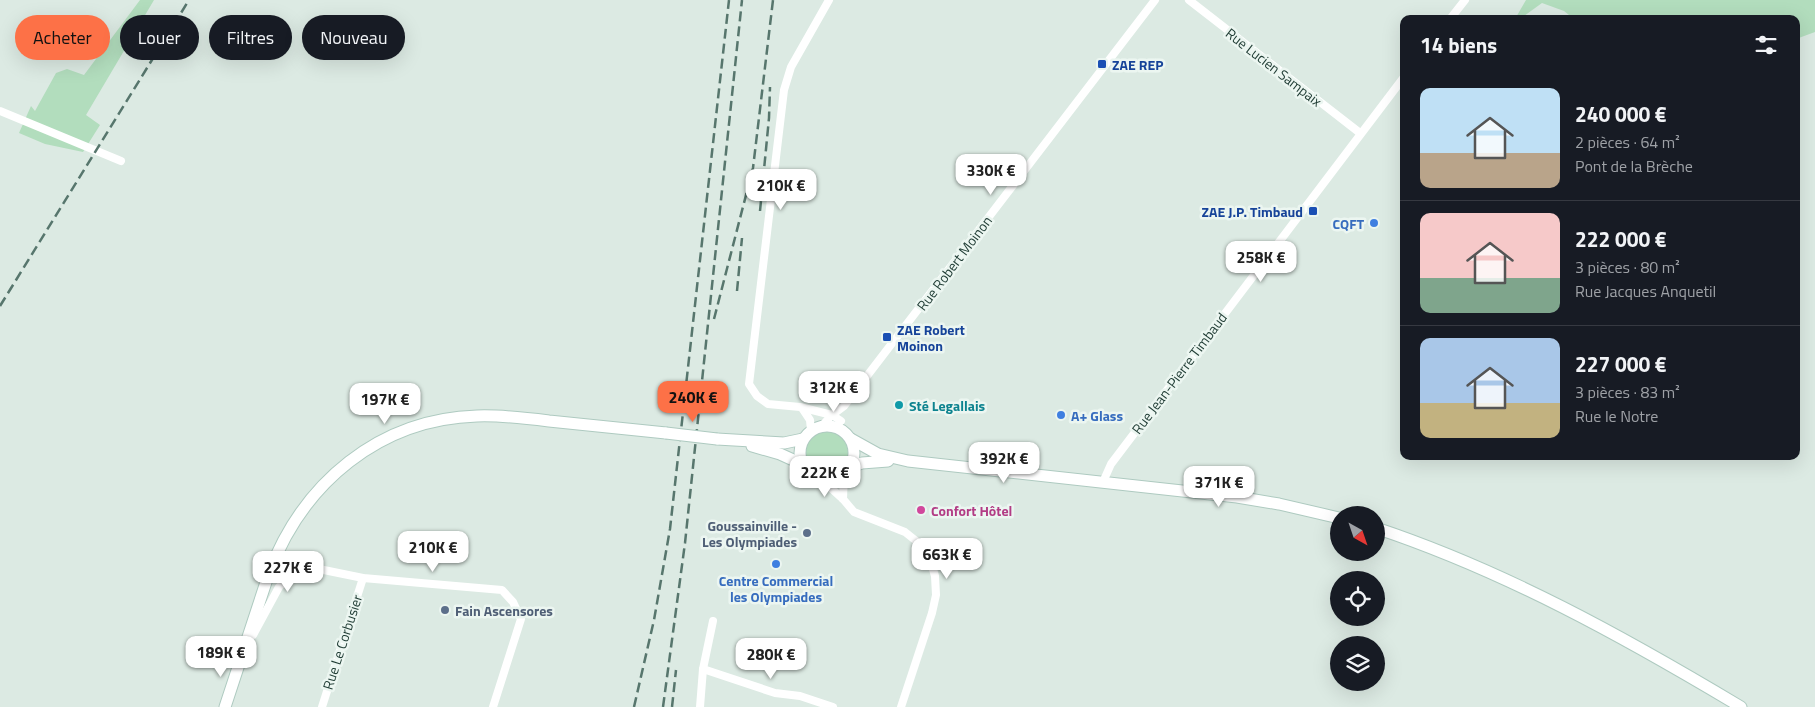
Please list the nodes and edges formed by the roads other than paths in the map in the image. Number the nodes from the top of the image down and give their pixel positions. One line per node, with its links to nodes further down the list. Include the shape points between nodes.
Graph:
1 (829, 0): 11 (street, via 791,67 785,84 749,384 768,404)
2 (1155, 0): 10 (street, Rue Robert Moinon)
3 (1189, 0): 8 (street, Rue Lucien Sampaix)
4 (1466, 0): 5 (street)
5 (1453, 15)
6 (1400, 82): 8 (street, Rue Jean-Pierre Timbaud)
7 (0, 111): 9 (street)
8 (1360, 133): 20 (street, Rue Jean-Pierre Timbaud, via 1111,464)
9 (121, 161)
10 (844, 406): 12 (street, Rue Robert Moinon); 13 (street, Rue Robert Moinon)
11 (800, 407): 12 (street); 14 (street, via 806,411)
12 (832, 415): 13 (street); 14 (street, Rue Robert Moinon)
13 (845, 430): 14 (main road, via 830,426); 16 (main road, via 878,454); 18 (main road, via 854,451)
14 (812, 432): 15 (main road, via 784,443); 17 (main road, via 800,451)
15 (731, 440): 17 (main road, via 769,450); 26 (main road, bridge, via 477,416 429,423 383,440 334,474 313,494 297,517 277,552)
16 (908, 461): 18 (main road, via 869,462); 20 (main road)
17 (802, 464): 19 (main road, via 810,475)
18 (848, 471): 19 (main road, via 832,480); 21 (street)
19 (822, 480): 21 (street)
20 (1103, 482): 22 (main road, via 1246,498)
21 (843, 499): 33 (street, via 854,512 905,532 920,544 930,559 935,576 936,595 932,613)
22 (1330, 516)
23 (1385, 531): 34 (main road, via 1433,548 1535,593)
24 (363, 578): 26 (street, via 314,568 292,574 279,587); 29 (street, Rue Le Corbusier); 30 (street, via 502,590 513,602 521,619)
25 (713, 621): 27 (street)
26 (242, 656): 28 (main road)
27 (703, 668): 31 (street); 32 (street, via 775,693 800,696)
28 (225, 707)
29 (322, 707)
30 (493, 707)
31 (700, 707)
32 (833, 707)
33 (901, 707)
34 (1741, 707)

